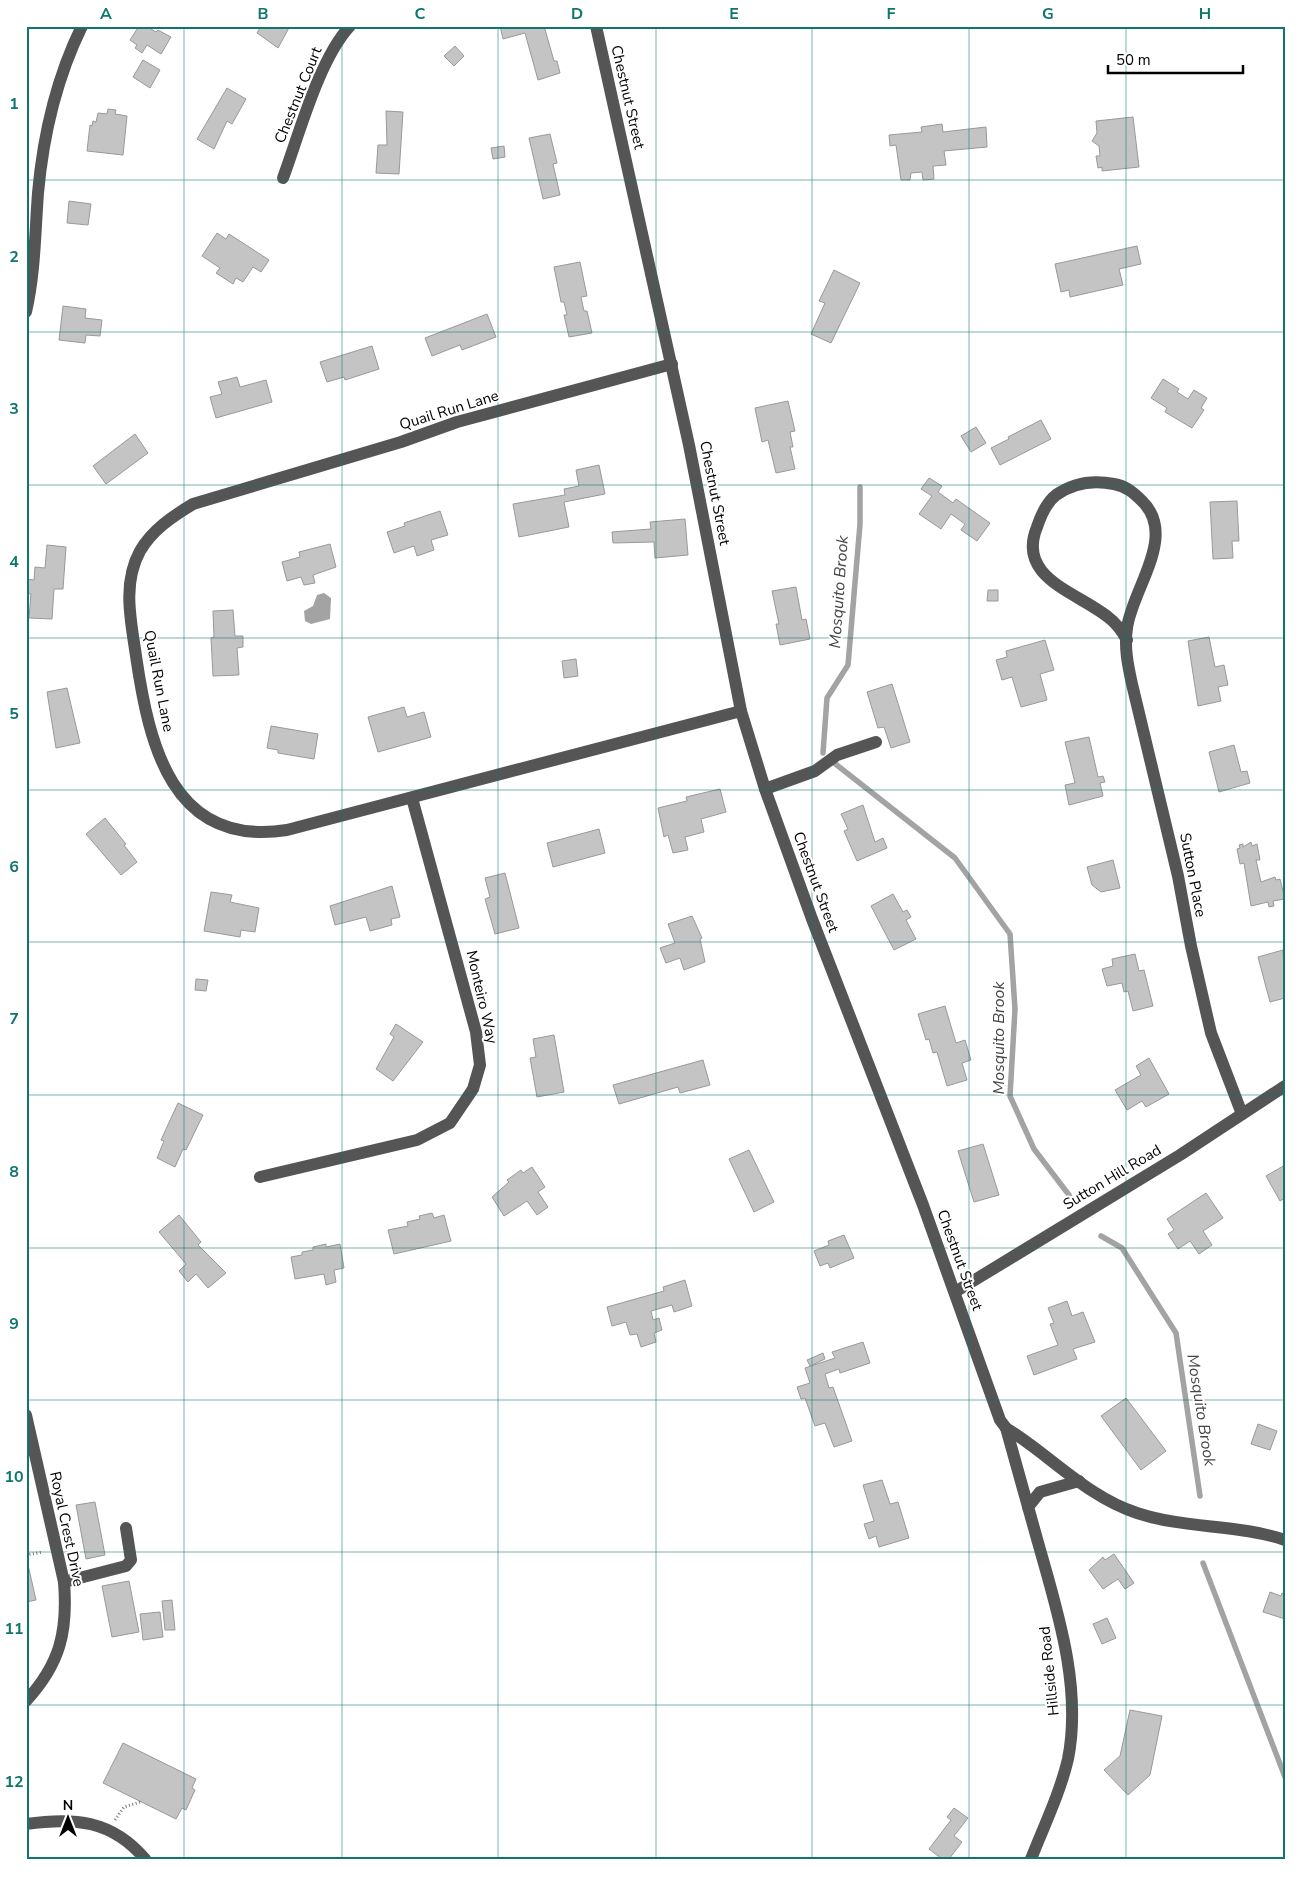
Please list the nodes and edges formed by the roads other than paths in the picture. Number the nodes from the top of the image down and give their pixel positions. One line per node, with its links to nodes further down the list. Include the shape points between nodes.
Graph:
1 (82, 26): 5 (street, via 62,80 45,145)
2 (350, 26): 4 (street, Chestnut Court, via 322,75)
3 (596, 26): 6 (street, Chestnut Street)
4 (283, 178)
5 (26, 312)
6 (672, 364): 8 (street, Chestnut Street); 11 (street, Quail Run Lane, via 457,422 193,504 169,518 140,551 132,572 129,608 146,715 160,762 175,790 194,808 229,828 269,833)
7 (1127, 640): 7 (street, Sutton Place, via 1133,605 1155,544 1153,516 1134,492 1121,485 1085,483 1064,489 1051,499 1040,518 1031,540 1033,556 1049,578 1070,595 1108,617); 13 (street, Sutton Place, via 1132,684 1211,1033)
8 (741, 711): 10 (street, Chestnut Street); 11 (street, Quail Run Lane)
9 (876, 742): 10 (street, via 837,755 815,770)
10 (765, 789): 15 (street, Chestnut Street)
11 (412, 798): 14 (street, Monteiro Way, via 476,1032 480,1065 473,1089 450,1123 417,1140)
12 (1285, 1086): 13 (street, Sutton Hill Road)
13 (1242, 1114): 15 (street, Sutton Hill Road)
14 (260, 1177)
15 (955, 1292): 17 (street, Chestnut Street, via 1000,1420)
16 (26, 1415): 22 (street, Royal Crest Drive)
17 (1006, 1428): 18 (street, Chestnut Street); 19 (street, Hillside Road)
18 (1079, 1481): 19 (street, via 1040,1492); 21 (street, Chestnut Street, via 1138,1514)
19 (1028, 1507): 26 (street, Hillside Road, via 1061,1622 1071,1691 1068,1758)
20 (126, 1528): 22 (street, via 132,1560 126,1566)
21 (1285, 1540)
22 (64, 1582): 23 (street, Royal Crest Drive, via 66,1604 60,1651 42,1684)
23 (26, 1701)
24 (26, 1824): 25 (street, via 85,1821 111,1829)
25 (145, 1859)
26 (1031, 1859)

